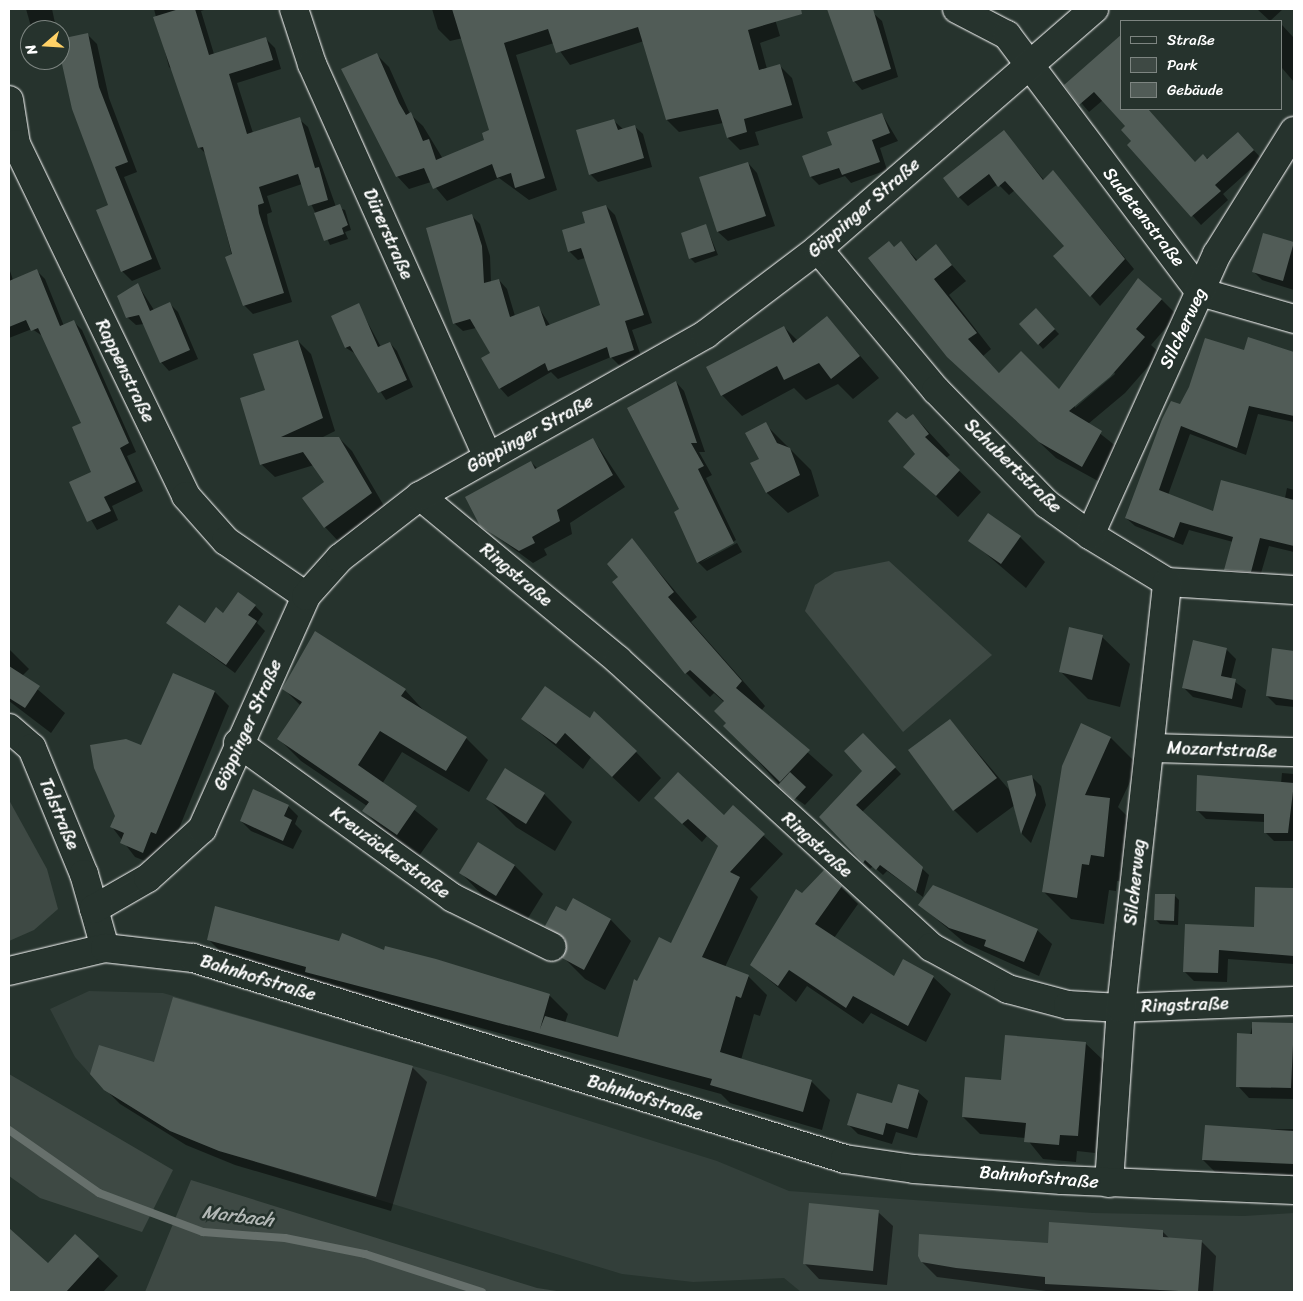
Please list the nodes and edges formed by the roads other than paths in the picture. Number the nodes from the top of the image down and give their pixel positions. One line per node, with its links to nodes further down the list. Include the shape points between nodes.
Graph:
1 (294, 9): 11 (street, Dürerstraße, via 312,64)
2 (957, 9): 4 (street, Sudetenstraße, via 1007,35)
3 (1094, 9): 4 (street, Göppinger Straße)
4 (1027, 66): 8 (street, Göppinger Straße); 9 (street, Sudetenstraße)
5 (9, 100): 7 (street, Rappenstraße)
6 (1294, 131): 9 (street, Silcherweg, via 1217,254)
7 (12, 145): 16 (street, Rappenstraße, via 186,496 226,541)
8 (818, 249): 11 (street, Göppinger Straße, via 706,334); 13 (street, Schubertstraße, via 936,390 1047,504)
9 (1200, 292): 10 (street); 13 (street, Silcherweg)
10 (1294, 320)
11 (488, 457): 12 (street, Göppinger Straße)
12 (420, 496): 16 (street, Göppinger Straße, via 340,558); 26 (street, Ringstraße, via 618,660 932,947 1008,989 1068,1005)
13 (1090, 535): 14 (street, Schubertstraße)
14 (1167, 582): 15 (street, Schubertstraße); 19 (street, Silcherweg)
15 (1294, 590)
16 (306, 596): 18 (street, Göppinger Straße)
17 (9, 728): 21 (street, Talstraße, via 32,748 84,874)
18 (238, 743): 21 (street, Göppinger Straße, via 202,829 148,878); 22 (street, Kreuzäckerstraße, via 453,898)
19 (1150, 748): 20 (street, Mozartstraße); 26 (street, Silcherweg)
20 (1294, 752)
21 (94, 909): 23 (street)
22 (552, 946)
23 (105, 948): 24 (street, Bahnhofstraße); 27 (street, Bahnhofstraße, via 193,958 846,1159 914,1169)
24 (19, 967)
25 (1294, 1001): 26 (street, Ringstraße)
26 (1121, 1008): 27 (street, Silcherweg)
27 (1109, 1183): 28 (street, Bahnhofstraße)
28 (1294, 1190)

